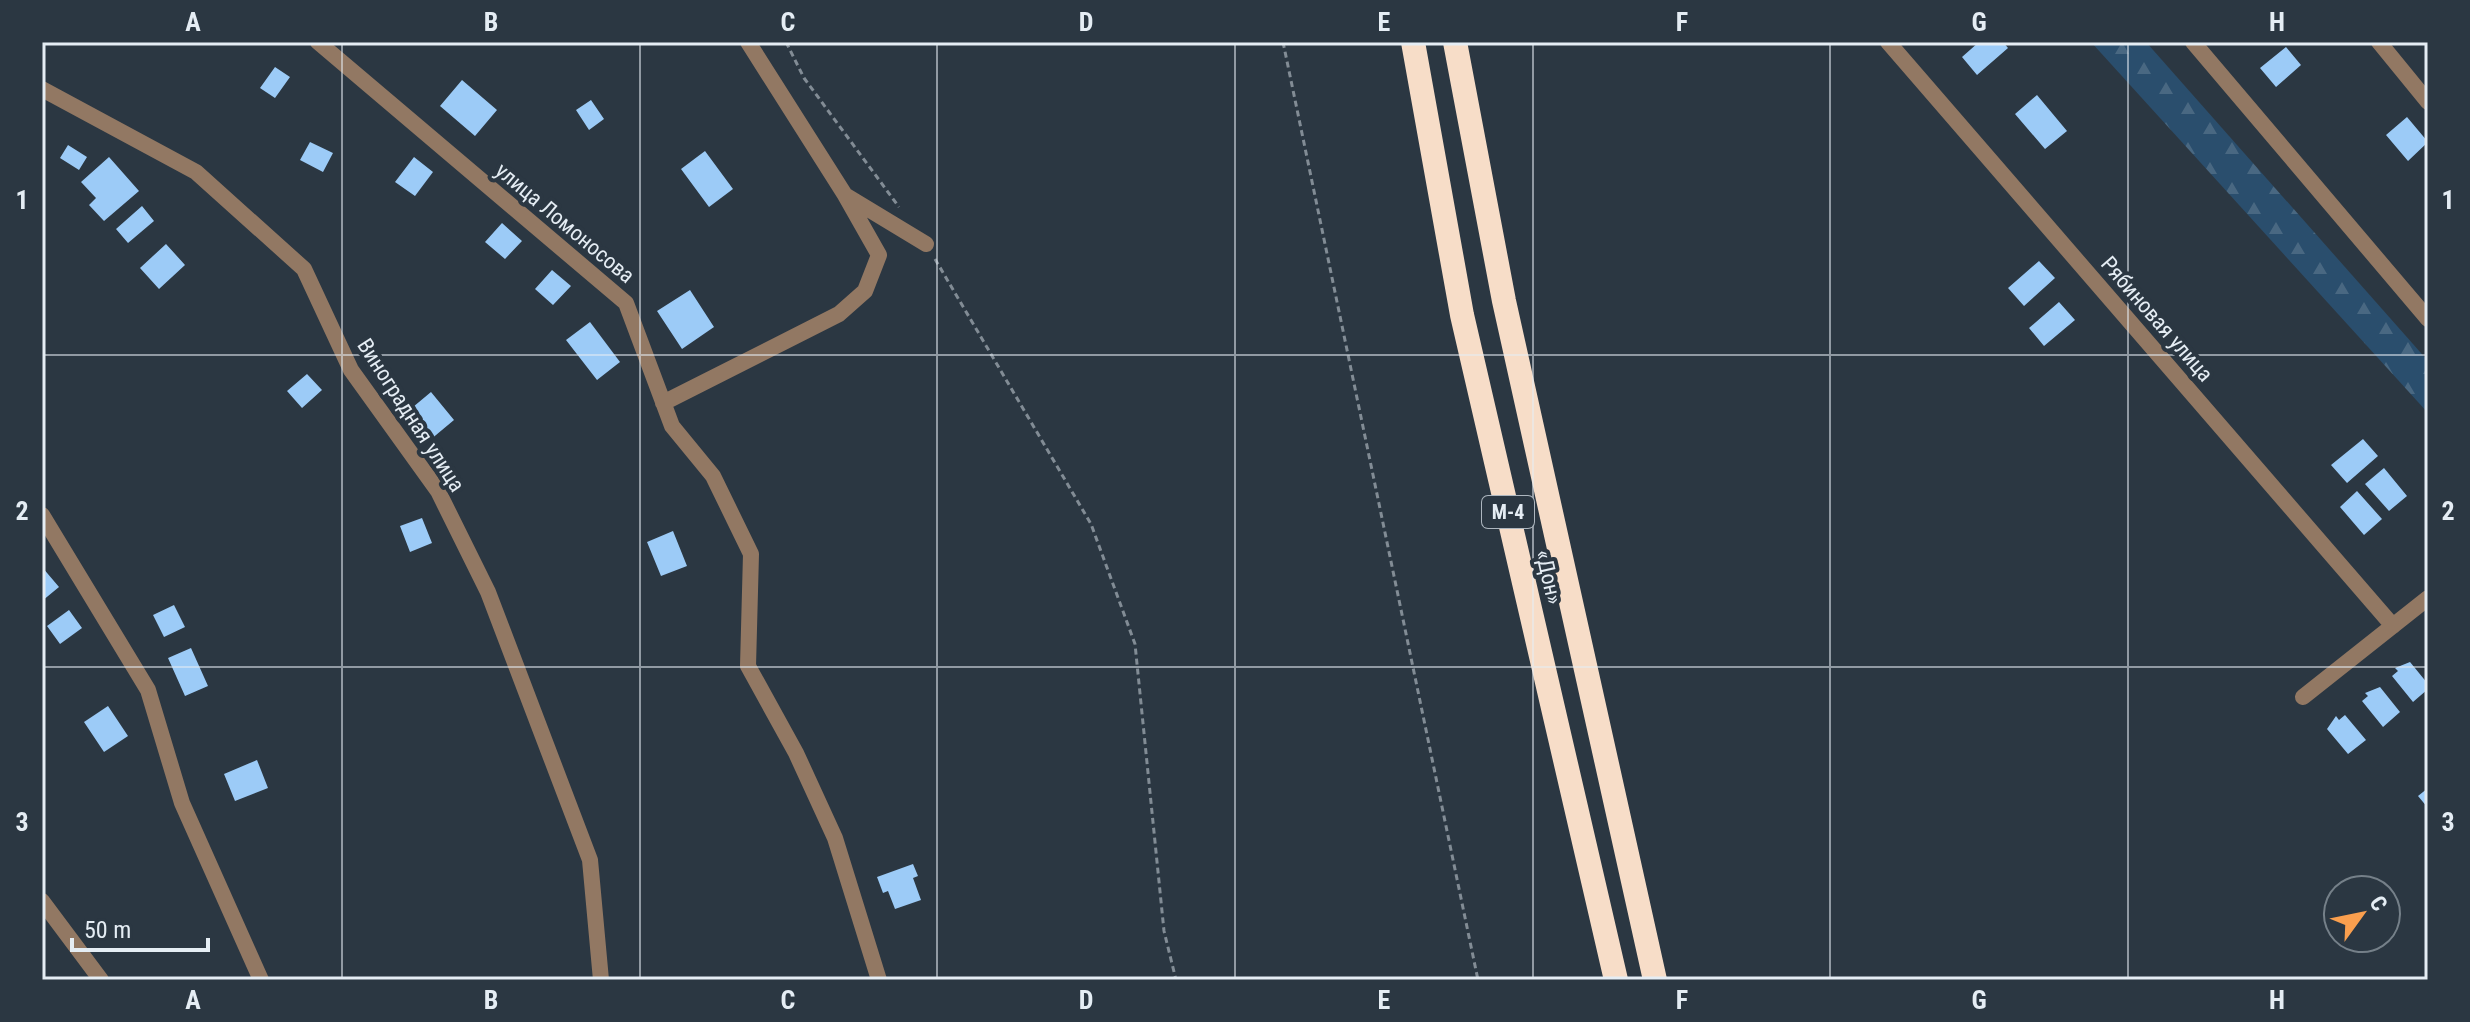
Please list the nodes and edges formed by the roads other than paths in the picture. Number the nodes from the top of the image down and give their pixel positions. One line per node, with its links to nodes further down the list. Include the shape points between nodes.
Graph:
1 (318, 42): 13 (street, улица Ломоносова, via 626,303)
2 (748, 42): 10 (street)
3 (1413, 42): 23 (highway, «Дон» / М-4, via 1462,315)
4 (1455, 42): 24 (highway, «Дон» / М-4, via 1504,301)
5 (1888, 42): 16 (street, Рябиновая улица)
6 (2193, 42): 12 (street)
7 (2379, 42): 9 (street)
8 (42, 89): 21 (street, Виноградная улица, via 196,172 304,269 351,370 438,491 488,592 590,860)
9 (2428, 102)
10 (845, 195): 11 (street); 13 (street, via 879,255 865,291 839,314)
11 (926, 244)
12 (2428, 319)
13 (663, 403): 22 (street, улица Ломоносова, via 672,426 713,476 751,554 748,666 835,838)
14 (42, 515): 20 (street, via 148,690 182,803)
15 (2428, 598): 16 (street)
16 (2393, 626): 17 (street)
17 (2303, 697)
18 (42, 901): 19 (street)
19 (101, 980)
20 (261, 980)
21 (601, 980)
22 (879, 980)
23 (1616, 980)
24 (1655, 980)

